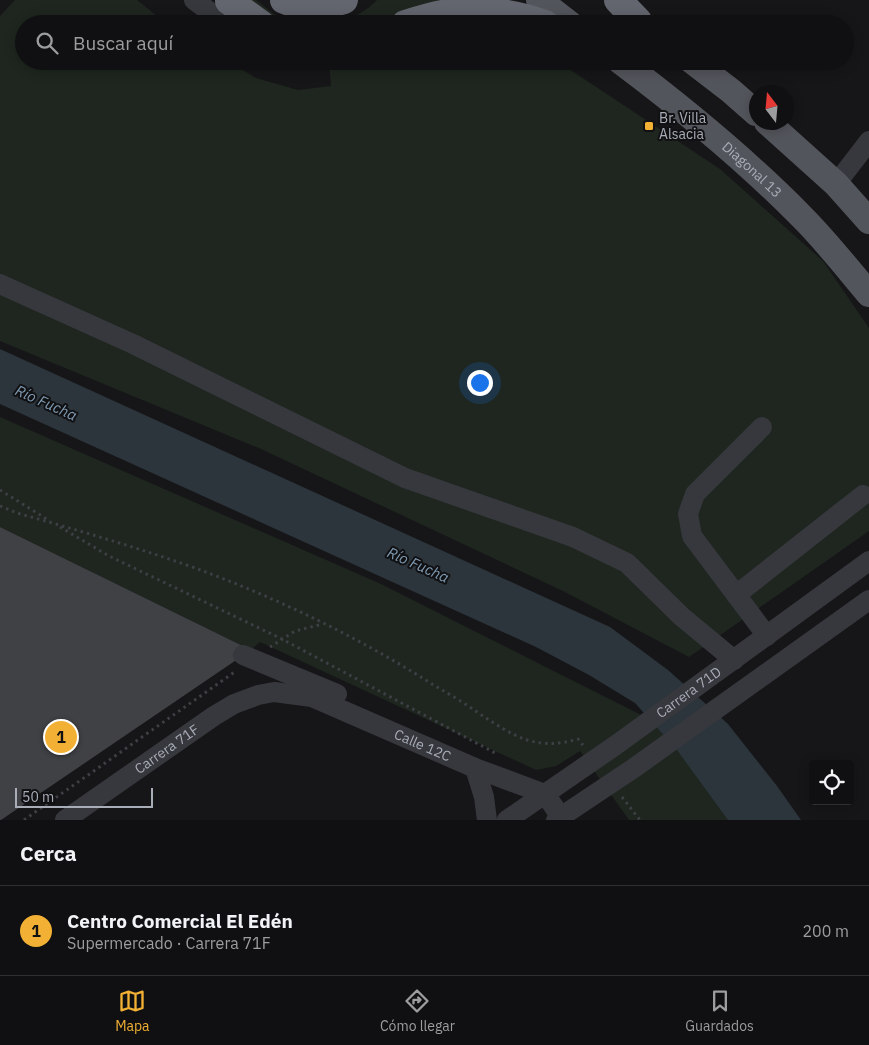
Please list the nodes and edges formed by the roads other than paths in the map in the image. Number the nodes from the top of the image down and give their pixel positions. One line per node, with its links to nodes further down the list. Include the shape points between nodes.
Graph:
1 (194, 0): 7 (street)
2 (284, 0): 3 (highway, via 298,6 322,7)
3 (344, 0)
4 (539, 0): 10 (main road)
5 (606, 0): 11 (main road)
6 (618, 0): 12 (highway)
7 (227, 12)
8 (439, 15): 9 (highway, via 470,10)
9 (507, 15)
10 (558, 15)
11 (628, 15)
12 (632, 15)
13 (631, 70): 21 (main road, Diagonal 13, via 753,169 804,218)
14 (704, 70): 15 (main road)
15 (749, 106)
16 (776, 130): 18 (main road)
17 (869, 141): 18 (street)
18 (836, 184): 19 (main road)
19 (869, 221)
20 (0, 284): 29 (street, via 133,344 405,478 572,536 627,562)
21 (869, 294)
22 (762, 427): 25 (street, via 695,494 688,514 692,536)
23 (863, 495): 25 (street)
24 (869, 562): 27 (street, Carrera 71D)
25 (736, 595): 27 (street)
26 (869, 600): 34 (street)
27 (766, 636): 29 (street, Carrera 71D)
28 (248, 657): 31 (street, via 347,698)
29 (727, 665): 33 (street, Carrera 71D)
30 (274, 692): 31 (street, Calle 12C, via 312,697); 35 (street, Carrera 71F, via 234,704 214,716)
31 (379, 727): 32 (street, Calle 12C)
32 (475, 768): 33 (street, Calle 12C); 36 (street)
33 (544, 794): 34 (street); 37 (street, Carrera 71D)
34 (559, 818)
35 (65, 820)
36 (487, 820)
37 (507, 820)

